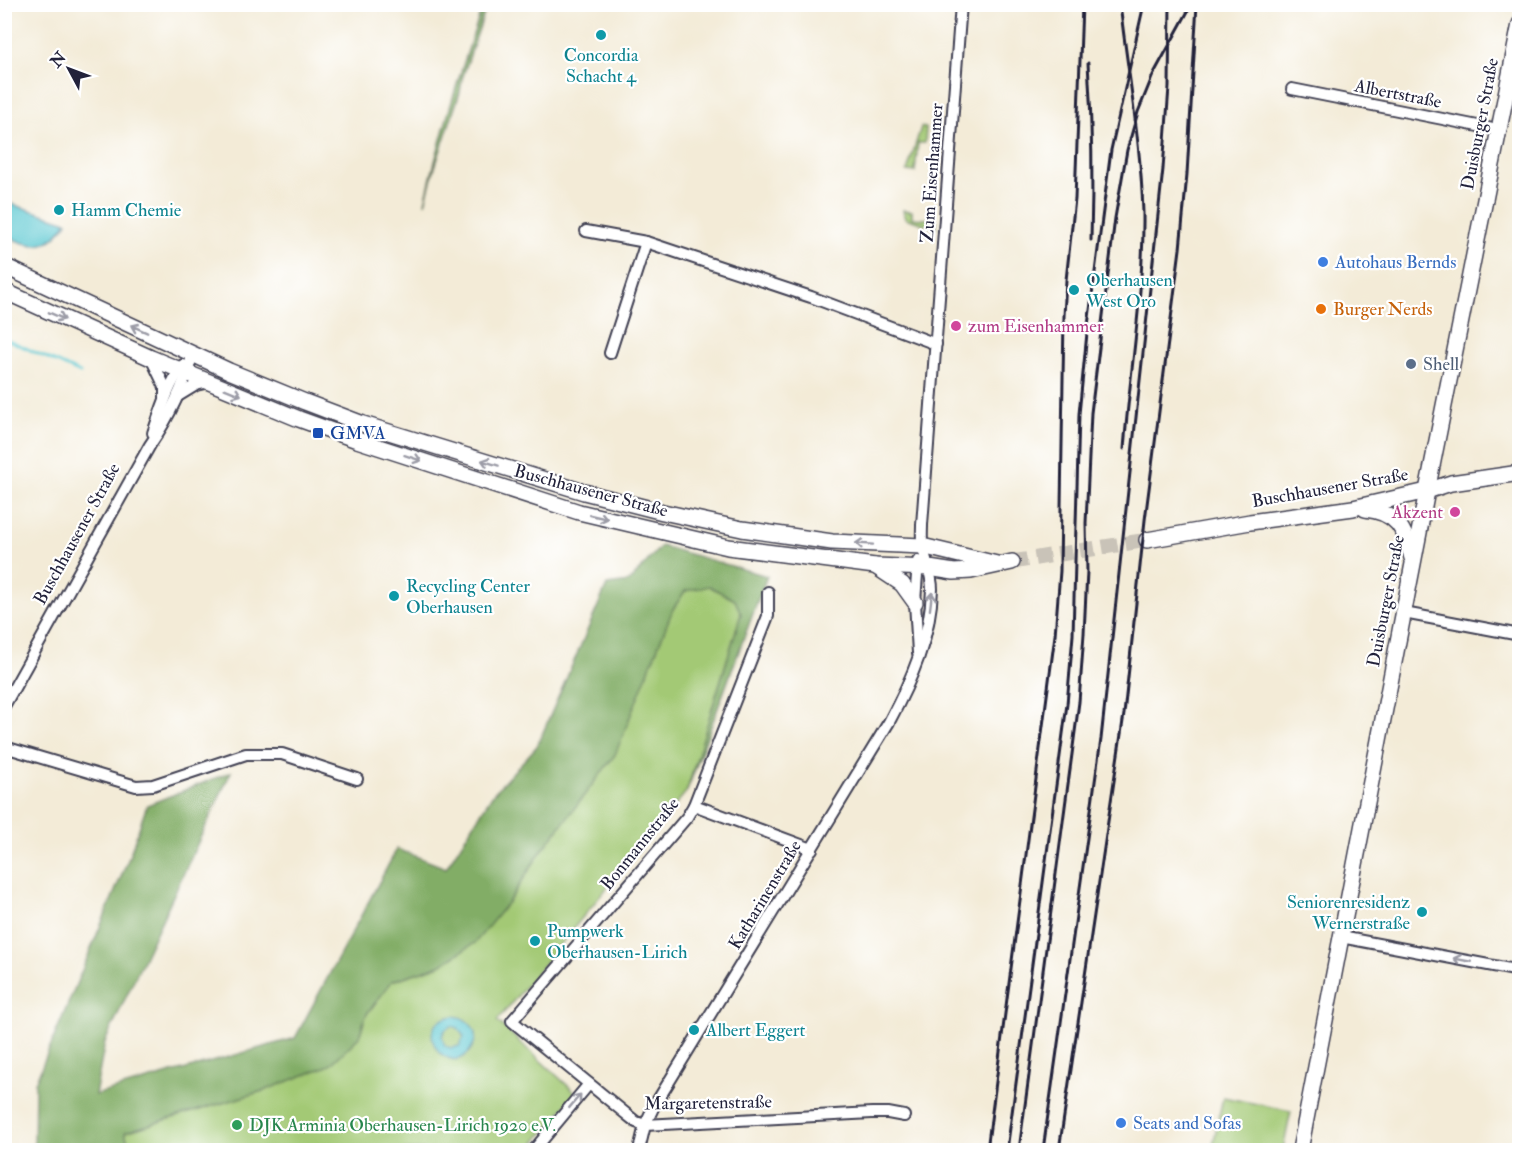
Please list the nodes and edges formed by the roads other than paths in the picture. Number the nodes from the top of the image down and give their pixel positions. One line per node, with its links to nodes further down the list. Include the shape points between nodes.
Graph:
1 (961, 4): 10 (street, Zum Eisenhammer)
2 (1520, 24): 3 (main road, Duisburger Straße)
3 (1518, 42): 5 (main road, Duisburger Straße)
4 (1292, 90): 5 (street, Albertstraße)
5 (1498, 130): 20 (main road, Duisburger Straße)
6 (586, 231): 7 (street)
7 (646, 242): 10 (street); 11 (street)
8 (4, 266): 12 (main road, Buschhausener Straße, one-way to 8)
9 (4, 291): 13 (main road, Buschhausener Straße, one-way to 13)
10 (936, 344): 23 (street, Zum Eisenhammer)
11 (610, 352)
12 (193, 353): 14 (street, Buschhausener Straße); 23 (main road, Buschhausener Straße, one-way to 12, via 832,542 764,533 584,492 363,424)
13 (151, 358): 14 (main road, Buschhausener Straße); 17 (street, via 165,387)
14 (183, 372): 15 (main road, Buschhausener Straße); 16 (street, Buschhausener Straße); 17 (street, Buschhausener Straße)
15 (209, 382): 16 (street); 24 (main road, Buschhausener Straße, one-way to 24, via 357,440 579,512 728,547)
16 (178, 396): 18 (street, Buschhausener Straße)
17 (165, 401): 18 (street, Buschhausener Straße)
18 (150, 445): 32 (street, Buschhausener Straße)
19 (1520, 473): 20 (main road, Buschhausener Straße, via 1451,483)
20 (1427, 491): 21 (main road, Buschhausener Straße); 25 (main road, Duisburger Straße)
21 (1353, 508): 22 (main road, Buschhausener Straße); 25 (main road, via 1381,511 1396,520 1407,537)
22 (1147, 540)
23 (922, 546): 26 (street, Katharinenstraße); 26 (main road, Buschhausener Straße, via 1006,564 954,572)
24 (874, 566): 26 (main road, Buschhausener Straße); 28 (main road, via 902,584)
25 (1413, 566): 29 (main road, Duisburger Straße)
26 (923, 567): 28 (street, Katharinenstraße); 31 (street, Katharinenstraße, one-way to 26, via 925,640 931,595)
27 (768, 592): 35 (street, Bonmannstraße, via 768,616)
28 (915, 602): 31 (street, Katharinenstraße)
29 (1404, 613): 30 (street); 37 (main road, Duisburger Straße)
30 (1520, 635)
31 (918, 655): 36 (street, Katharinenstraße, via 894,712)
32 (4, 706)
33 (4, 745): 34 (street, via 136,786 153,785 246,754 282,754)
34 (357, 779)
35 (694, 804): 36 (street); 39 (street, Bonmannstraße)
36 (812, 849): 42 (street, Katharinenstraße)
37 (1341, 937): 38 (street, one-way to 37); 45 (main road, Duisburger Straße)
38 (1520, 971)
39 (512, 1021): 40 (street, Margaretenstraße)
40 (589, 1084): 42 (street, Margaretenstraße, via 630,1118); 43 (street, one-way to 40)
41 (904, 1116): 42 (street, Margaretenstraße, via 872,1113)
42 (645, 1125): 44 (street, Katharinenstraße)
43 (534, 1150)
44 (639, 1150)
45 (1300, 1150)

